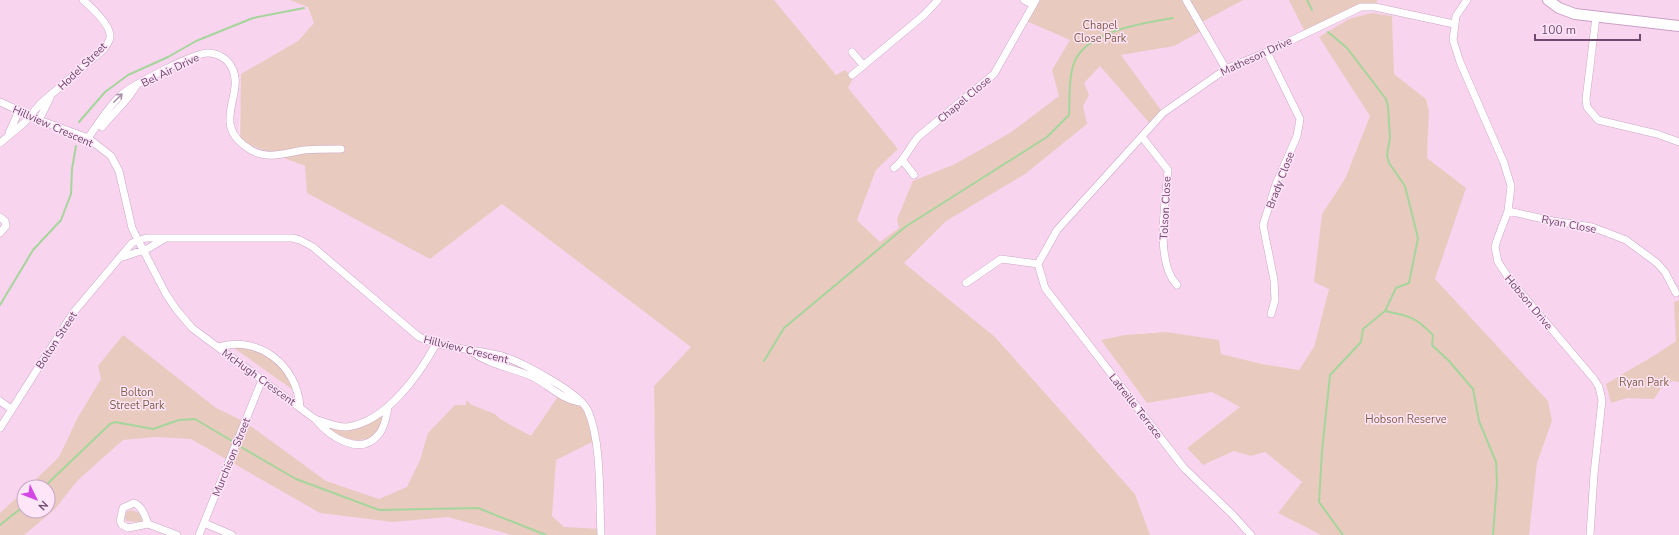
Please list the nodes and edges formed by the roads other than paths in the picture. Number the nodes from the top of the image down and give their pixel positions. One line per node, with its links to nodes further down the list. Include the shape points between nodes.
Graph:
1 (82, 0): 16 (street, Hodel Street, via 103,21 110,37 104,49)
2 (938, 0): 13 (street, via 924,15)
3 (1024, 0): 7 (street)
4 (1186, 0): 14 (street)
5 (1468, 0): 9 (street, Hobson Drive)
6 (1548, 0): 8 (street, via 1565,11)
7 (1034, 2): 26 (street, Chapel Close, via 994,74 918,137 908,149)
8 (1596, 17): 10 (street); 24 (street, via 1587,107 1598,120)
9 (1454, 24): 12 (street, Matheson Drive, via 1375,7 1361,8); 29 (street, Hobson Drive, via 1453,40 1460,62 1508,174 1511,190)
10 (1679, 26)
11 (852, 52): 13 (street)
12 (1267, 52): 14 (street, Matheson Drive); 40 (street, Brady Close, via 1300,119 1297,136 1276,184 1263,225 1274,280 1275,300)
13 (863, 65): 15 (street)
14 (1226, 69): 21 (street, Matheson Drive, via 1163,113)
15 (852, 75)
16 (52, 94): 19 (street, Hodel Street); 20 (street, Hodel Street)
17 (0, 102): 18 (street, Hillview Crescent)
18 (19, 111): 19 (street, Hillview Crescent); 23 (street, Hodel Street, via 15,123)
19 (30, 116): 20 (street, Hillview Crescent); 23 (street, Hodel Street)
20 (39, 120): 22 (street, Hillview Crescent)
21 (1142, 137): 36 (street, Matheson Drive, via 1058,230); 38 (street, Tolson Close, via 1168,170 1163,243 1165,264)
22 (90, 140): 25 (street, Bel Air Drive, via 114,102 123,94 194,56 216,54 228,62 235,73 230,118 233,131 244,145 260,154 270,155); 33 (street, Hillview Crescent, via 111,156 115,163 132,228)
23 (2, 141)
24 (1679, 142)
25 (341, 149)
26 (903, 161): 27 (street, Chapel Close); 28 (street)
27 (894, 168)
28 (914, 175)
29 (1508, 211): 39 (street, Ryan Close, via 1592,227 1626,240 1657,263); 57 (street, Hobson Drive, via 1495,247 1501,267 1594,379 1601,394 1602,407)
30 (0, 217): 31 (street, via 6,226)
31 (0, 233)
32 (164, 239): 33 (street, Hillview Crescent); 34 (street, Hillview Crescent); 41 (street, Hillview Crescent, via 300,240 341,269 408,329)
33 (138, 240): 34 (street, Hillview Crescent); 35 (street, Bolton Street, via 132,243)
34 (143, 250): 35 (street, Bolton Street); 42 (street, McHugh Crescent, via 180,315 192,328)
35 (121, 258): 47 (street, Bolton Street, via 73,313)
36 (1038, 264): 37 (street, via 1001,259); 56 (street, Latreille Terrace, via 1045,288 1184,468)
37 (966, 283)
38 (1177, 285)
39 (1676, 293)
40 (1271, 314)
41 (436, 344): 46 (street, McHugh Crescent, via 420,371); 55 (street, Hillview Crescent, via 502,357 533,370 570,393 588,410 596,440)
42 (218, 347): 43 (street, McHugh Crescent); 45 (street, McHugh Crescent, via 230,344 253,346 275,358 287,369 294,382 299,394)
43 (262, 380): 45 (street, McHugh Crescent); 50 (street, Murchison Street)
44 (0, 401): 47 (street)
45 (300, 407): 48 (street, McHugh Crescent)
46 (388, 408): 48 (street, McHugh Crescent, via 348,427); 48 (street, McHugh Crescent, via 379,435 360,444 352,444 337,438)
47 (11, 409): 49 (street, Bolton Street)
48 (315, 419)
49 (0, 428)
50 (204, 523): 53 (street, Murchison Street); 54 (street)
51 (148, 524): 52 (street)
52 (176, 535)
53 (199, 535)
54 (232, 535)
55 (601, 535)
56 (1251, 535)
57 (1590, 535)

